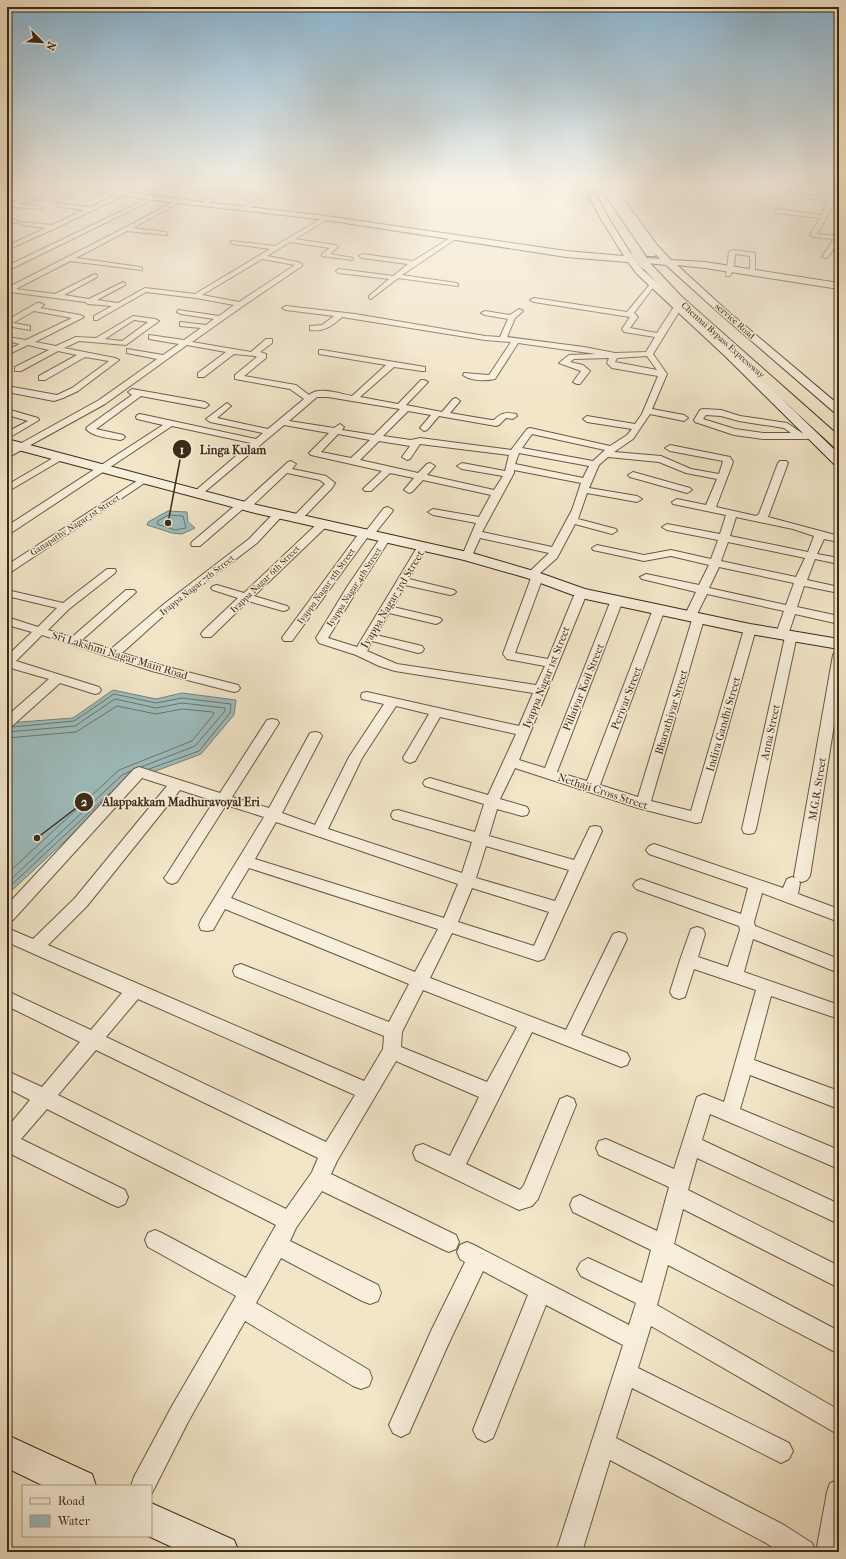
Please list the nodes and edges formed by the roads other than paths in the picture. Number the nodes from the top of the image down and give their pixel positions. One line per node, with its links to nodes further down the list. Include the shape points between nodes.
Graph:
1 (28, 259): 15 (street)
2 (69, 259): 16 (street); 26 (street)
3 (258, 259): 28 (street)
4 (270, 259): 33 (street, via 300,265)
5 (382, 259): 13 (street)
6 (421, 259): 13 (street)
7 (635, 259): 23 (street, via 640,272)
8 (646, 259): 14 (street)
9 (648, 259): 14 (highway, Chennai Bypass Expressway); 115 (highway, Chennai Bypass Expressway, via 678,299)
10 (661, 259): 14 (street, service Road)
11 (731, 259): 18 (street)
12 (753, 259): 19 (street)
13 (414, 263): 21 (street)
14 (664, 263): 18 (street); 91 (street, service Road); 93 (highway, Chennai Bypass Expressway, via 692,297)
15 (7, 269)
16 (140, 269)
17 (339, 271): 21 (street)
18 (730, 271): 19 (street)
19 (753, 271): 25 (street)
20 (95, 276): 27 (street)
21 (396, 277): 24 (street); 29 (street)
22 (123, 284): 32 (street)
23 (653, 284): 35 (street); 43 (street)
24 (456, 285)
25 (839, 286)
26 (8, 291): 27 (street)
27 (57, 296): 32 (street)
28 (196, 296): 33 (street); 34 (street, via 147,289)
29 (371, 298)
30 (534, 300): 43 (street)
31 (50, 301): 37 (street)
32 (90, 301): 34 (street); 41 (street)
33 (240, 304): 46 (street)
34 (119, 305): 45 (street)
35 (678, 307): 52 (street); 110 (street)
36 (286, 308): 42 (street)
37 (33, 309): 41 (street); 47 (street)
38 (519, 311): 44 (street)
39 (181, 312): 46 (street)
40 (485, 313): 44 (street)
41 (67, 314): 59 (street, via 80,317)
42 (340, 314): 51 (street, via 326,328); 55 (street)
43 (630, 314): 52 (street, via 634,317 627,330)
44 (512, 317): 55 (street)
45 (97, 318)
46 (220, 318): 49 (street)
47 (7, 323): 50 (street)
48 (183, 324): 49 (street)
49 (207, 327): 60 (street)
50 (27, 328)
51 (313, 328)
52 (659, 336): 69 (street)
53 (152, 337): 60 (street)
54 (7, 339): 59 (street)
55 (503, 339): 58 (street)
56 (98, 340): 56 (street, via 133,318 155,321 123,344); 61 (street, via 77,339)
57 (269, 341): 67 (street)
58 (516, 341): 68 (street); 76 (street, via 492,377)
59 (28, 343): 61 (street); 65 (street)
60 (185, 343): 63 (street); 70 (street)
61 (57, 349): 66 (street); 72 (street)
62 (130, 351): 70 (street)
63 (232, 351): 67 (street); 75 (street)
64 (322, 352): 71 (street)
65 (7, 353)
66 (84, 354): 77 (street); 80 (street, via 114,362 76,389 59,397)
67 (253, 354): 83 (street, via 263,356 238,377 293,387)
68 (614, 354): 69 (street); 74 (street, via 611,363 615,366); 79 (street, via 576,356 564,362 585,369)
69 (649, 354): 74 (street)
70 (164, 358): 81 (street)
71 (392, 364): 73 (street); 84 (street)
72 (18, 369)
73 (422, 369)
74 (663, 374): 90 (street)
75 (201, 375)
76 (466, 375)
77 (42, 378)
78 (424, 382): 89 (street)
79 (577, 382)
80 (7, 389)
81 (119, 389): 82 (street); 116 (street, via 102,402)
82 (140, 393): 87 (street); 111 (street, via 90,430)
83 (310, 398): 84 (street, via 315,394 324,393); 101 (street)
84 (353, 398): 86 (street)
85 (456, 401): 95 (street)
86 (380, 403): 89 (street); 94 (street)
87 (205, 405)
88 (226, 406): 107 (street, via 210,419)
89 (403, 408): 95 (street); 112 (street)
90 (647, 411): 99 (street); 103 (street)
91 (839, 411)
92 (7, 412): 108 (street, via 35,420)
93 (821, 412)
94 (370, 413)
95 (441, 414): 96 (street); 105 (street)
96 (472, 416): 97 (street, via 494,423 504,415); 106 (street)
97 (513, 416)
98 (140, 417): 102 (street)
99 (684, 418)
100 (587, 419): 103 (street)
101 (282, 422): 104 (street); 107 (street)
102 (170, 424): 113 (street); 130 (street)
103 (638, 427): 118 (street, via 630,437)
104 (339, 428): 112 (street); 125 (street, via 314,453)
105 (424, 428)
106 (461, 430)
107 (270, 432): 113 (street)
108 (7, 436)
109 (800, 436): 109 (street, via 763,436 734,432 698,420 703,412 721,413 787,426); 110 (street)
110 (815, 436): 123 (street)
111 (120, 437)
112 (376, 438): 114 (street); 125 (street)
113 (258, 442): 144 (street)
114 (417, 442): 117 (street); 121 (street)
115 (839, 444)
116 (14, 445): 119 (street); 120 (street)
117 (514, 451): 118 (street, via 530,431); 126 (street); 133 (street)
118 (609, 451): 122 (street); 126 (street)
119 (7, 455)
120 (60, 457): 130 (street); 140 (street)
121 (407, 457)
122 (661, 459): 136 (street, via 693,472); 136 (street, via 668,454 668,444 727,459)
123 (839, 461)
124 (293, 462): 131 (street)
125 (353, 462): 132 (street)
126 (595, 464): 139 (street)
127 (783, 464): 154 (street)
128 (430, 466): 135 (street)
129 (462, 466): 133 (street)
130 (103, 468): 137 (street); 159 (street)
131 (285, 470): 147 (street); 153 (street, via 323,478 330,483)
132 (388, 470): 135 (street); 141 (street)
133 (509, 470): 139 (street); 145 (street)
134 (633, 475): 138 (street)
135 (421, 477): 142 (street); 145 (street)
136 (722, 477): 148 (street)
137 (143, 480): 144 (street); 175 (street, Ganapathy Nagar 1st Street)
138 (653, 480): 139 (street, via 634,502); 143 (street)
139 (585, 485): 155 (street)
140 (7, 489)
141 (368, 489)
142 (409, 490)
143 (687, 490)
144 (198, 494): 147 (street)
145 (498, 494): 156 (street)
146 (677, 502): 148 (street)
147 (244, 506): 152 (street); 167 (street)
148 (710, 509): 151 (street)
149 (388, 510): 161 (street, Iyappa Nagar 5th Street)
150 (433, 512): 156 (street)
151 (732, 513): 154 (street); 165 (street, Bharathiyar Street)
152 (279, 514): 153 (street); 209 (street, Iyappa Nagar 7th Street, via 252,541 168,606)
153 (297, 518): 157 (street)
154 (760, 518): 163 (street)
155 (571, 520): 160 (street); 170 (street)
156 (482, 521): 162 (street)
157 (323, 524): 161 (street); 188 (street, Iyappa Nagar 6th Street)
158 (667, 527): 165 (street)
159 (7, 531)
160 (612, 531)
161 (366, 534): 164 (street); 204 (street, Iyappa Nagar 5th Street)
162 (476, 534): 170 (street); 172 (street)
163 (820, 535): 166 (street); 171 (street, Anna Street)
164 (385, 539): 168 (street); 208 (street, Iyappa Nagar 4th Street, via 322,638 326,642)
165 (724, 539): 171 (street); 174 (street, Bharathiyar Street)
166 (839, 539)
167 (196, 544)
168 (423, 546): 172 (street); 179 (street, Iyappa Nagar 3rd Street)
169 (597, 548): 174 (street, via 644,558 671,553)
170 (555, 551): 177 (street)
171 (811, 555): 173 (street); 180 (street, Anna Street)
172 (467, 556): 177 (street)
173 (839, 561)
174 (715, 564): 180 (street); 182 (street, Bharathiyar Street)
175 (7, 570)
176 (111, 571): 190 (street)
177 (534, 576): 187 (street); 212 (street, via 509,654)
178 (646, 577): 182 (street)
179 (403, 581): 185 (street); 192 (street, Iyappa Nagar 3rd Street)
180 (800, 582): 183 (street); 194 (street, Anna Street)
181 (217, 588): 188 (street)
182 (704, 590): 194 (street); 195 (street, Bharathiyar Street)
183 (839, 590)
184 (130, 592): 205 (street)
185 (450, 592)
186 (7, 593): 190 (street)
187 (581, 593): 189 (street); 212 (street, Iyappa Nagar 1st Street)
188 (246, 597): 191 (street); 201 (street, Iyappa Nagar 6th Street)
189 (617, 600): 193 (street); 226 (street, Pillaiyar Koil Street)
190 (65, 607): 200 (street)
191 (283, 608)
192 (386, 609): 196 (street); 203 (street, Iyappa Nagar 3rd Street)
193 (659, 609): 195 (street); 229 (street, Periyar Street)
194 (790, 609): 197 (street); 202 (street, Anna Street)
195 (694, 618): 199 (street); 232 (street, Bharathiyar Street)
196 (436, 620)
197 (839, 620)
198 (7, 621): 200 (street, Sri Lakshmi Nagar Main Road)
199 (750, 629): 202 (street); 236 (street, Indira Gandhi Street)
200 (40, 631): 205 (street, Sri Lakshmi Nagar Main Road); 211 (street)
201 (207, 634)
202 (786, 635): 206 (street); 237 (street, Anna Street)
203 (369, 637): 207 (street); 208 (street, Iyappa Nagar 3rd Street)
204 (288, 638)
205 (74, 641): 209 (street, Sri Lakshmi Nagar Main Road)
206 (839, 644)
207 (418, 649)
208 (360, 652): 216 (street, via 395,667)
209 (113, 654): 214 (street, Sri Lakshmi Nagar Main Road)
210 (839, 655): 248 (street, M.G.R. Street)
211 (7, 663): 213 (street)
212 (552, 663): 216 (street, Iyappa Nagar 1st Street)
213 (58, 678): 215 (street); 220 (street)
214 (234, 688)
215 (95, 690)
216 (541, 690): 222 (street, Iyappa Nagar 1st Street)
217 (368, 696): 218 (street)
218 (392, 702): 219 (street); 239 (street, via 356,757)
219 (437, 711): 222 (street); 224 (street)
220 (7, 723)
221 (272, 723): 230 (street)
222 (524, 731): 225 (street, Iyappa Nagar 1st Street)
223 (315, 736): 234 (street)
224 (410, 758)
225 (511, 762): 226 (street, Nethaji Cross Street); 231 (street, Iyappa Nagar 1st Street)
226 (549, 774): 229 (street, Nethaji Cross Street)
227 (430, 783): 231 (street)
228 (177, 784): 230 (street); 251 (street, via 142,773 136,774); 259 (street, via 81,902)
229 (592, 787): 232 (street, Nethaji Cross Street)
230 (223, 800): 234 (street); 244 (street)
231 (492, 801): 233 (street); 240 (street, Iyappa Nagar 1st Street)
232 (643, 804): 236 (street, Nethaji Cross Street)
233 (522, 811)
234 (272, 815): 239 (street); 242 (street)
235 (398, 815): 240 (street)
236 (696, 818)
237 (749, 829)
238 (595, 831): 243 (street)
239 (319, 832): 245 (street)
240 (480, 840): 243 (street); 245 (street, Iyappa Nagar 1st Street)
241 (654, 850): 247 (street)
242 (244, 861): 249 (street); 254 (street)
243 (579, 867): 250 (street)
244 (172, 878)
245 (467, 881): 250 (street); 254 (street, Iyappa Nagar 1st Street)
246 (641, 885): 255 (street)
247 (757, 885): 248 (street); 255 (street)
248 (795, 885): 252 (street)
249 (221, 901): 253 (street); 264 (street)
250 (560, 909): 254 (street, via 538,954)
251 (7, 916)
252 (839, 916)
253 (207, 925)
254 (448, 926): 264 (street, Iyappa Nagar 1st Street)
255 (747, 926): 261 (street); 263 (street)
256 (697, 934): 260 (street)
257 (7, 935): 259 (street)
258 (619, 939): 271 (street)
259 (36, 947): 266 (street)
260 (688, 960): 263 (street); 267 (street)
261 (839, 966)
262 (241, 971): 273 (street)
263 (734, 976): 265 (street)
264 (419, 981): 270 (street); 273 (street, Iyappa Nagar 1st Street)
265 (765, 987): 269 (street); 275 (street)
266 (135, 990): 272 (street); 277 (street)
267 (678, 992)
268 (7, 998): 272 (street)
269 (839, 1012)
270 (528, 1023): 271 (street); 278 (street)
271 (570, 1039): 274 (street)
272 (93, 1040): 279 (street); 287 (street)
273 (392, 1041): 277 (street, Iyappa Nagar 1st Street); 278 (street)
274 (621, 1059)
275 (744, 1065): 280 (street); 282 (street)
276 (7, 1079): 279 (street)
277 (367, 1091): 287 (street, Iyappa Nagar 1st Street)
278 (491, 1093): 289 (street)
279 (44, 1097): 283 (street); 295 (street)
280 (839, 1100)
281 (567, 1105): 289 (street, via 531,1192 525,1199 519,1200)
282 (730, 1113): 284 (street, via 704,1103); 288 (street)
283 (7, 1142): 292 (street)
284 (691, 1144): 291 (street); 294 (street)
285 (606, 1148): 291 (street)
286 (422, 1153): 289 (street)
287 (330, 1154): 290 (street, Iyappa Nagar 1st Street)
288 (839, 1160)
289 (454, 1168)
290 (319, 1179): 295 (street, Iyappa Nagar 1st Street); 299 (street)
291 (679, 1189): 298 (street); 301 (street)
292 (118, 1197)
293 (580, 1205): 298 (street)
294 (839, 1214)
295 (289, 1221): 297 (street, Iyappa Nagar 1st Street)
296 (155, 1240): 304 (street)
297 (277, 1245): 303 (street); 304 (street, Iyappa Nagar 1st Street)
298 (663, 1248): 305 (street); 307 (street)
299 (464, 1251): 302 (street); 311 (street, via 440,1337)
300 (588, 1270): 305 (street)
301 (839, 1277)
302 (540, 1292): 306 (street); 312 (street)
303 (370, 1293)
304 (246, 1299): 309 (street); 317 (street, Iyappa Nagar 1st Street, via 180,1414)
305 (647, 1304): 306 (street); 310 (street)
306 (636, 1340): 308 (street)
307 (839, 1343)
308 (625, 1373): 313 (street); 315 (street)
309 (361, 1378)
310 (839, 1423)
311 (401, 1425)
312 (485, 1430)
313 (603, 1444): 321 (street); 322 (street, via 755,1523)
314 (7, 1451): 316 (street)
315 (781, 1451)
316 (78, 1485)
317 (144, 1485)
318 (839, 1492): 323 (street)
319 (152, 1520): 320 (street)
320 (222, 1552)
321 (569, 1552)
322 (802, 1552)
323 (829, 1552)

